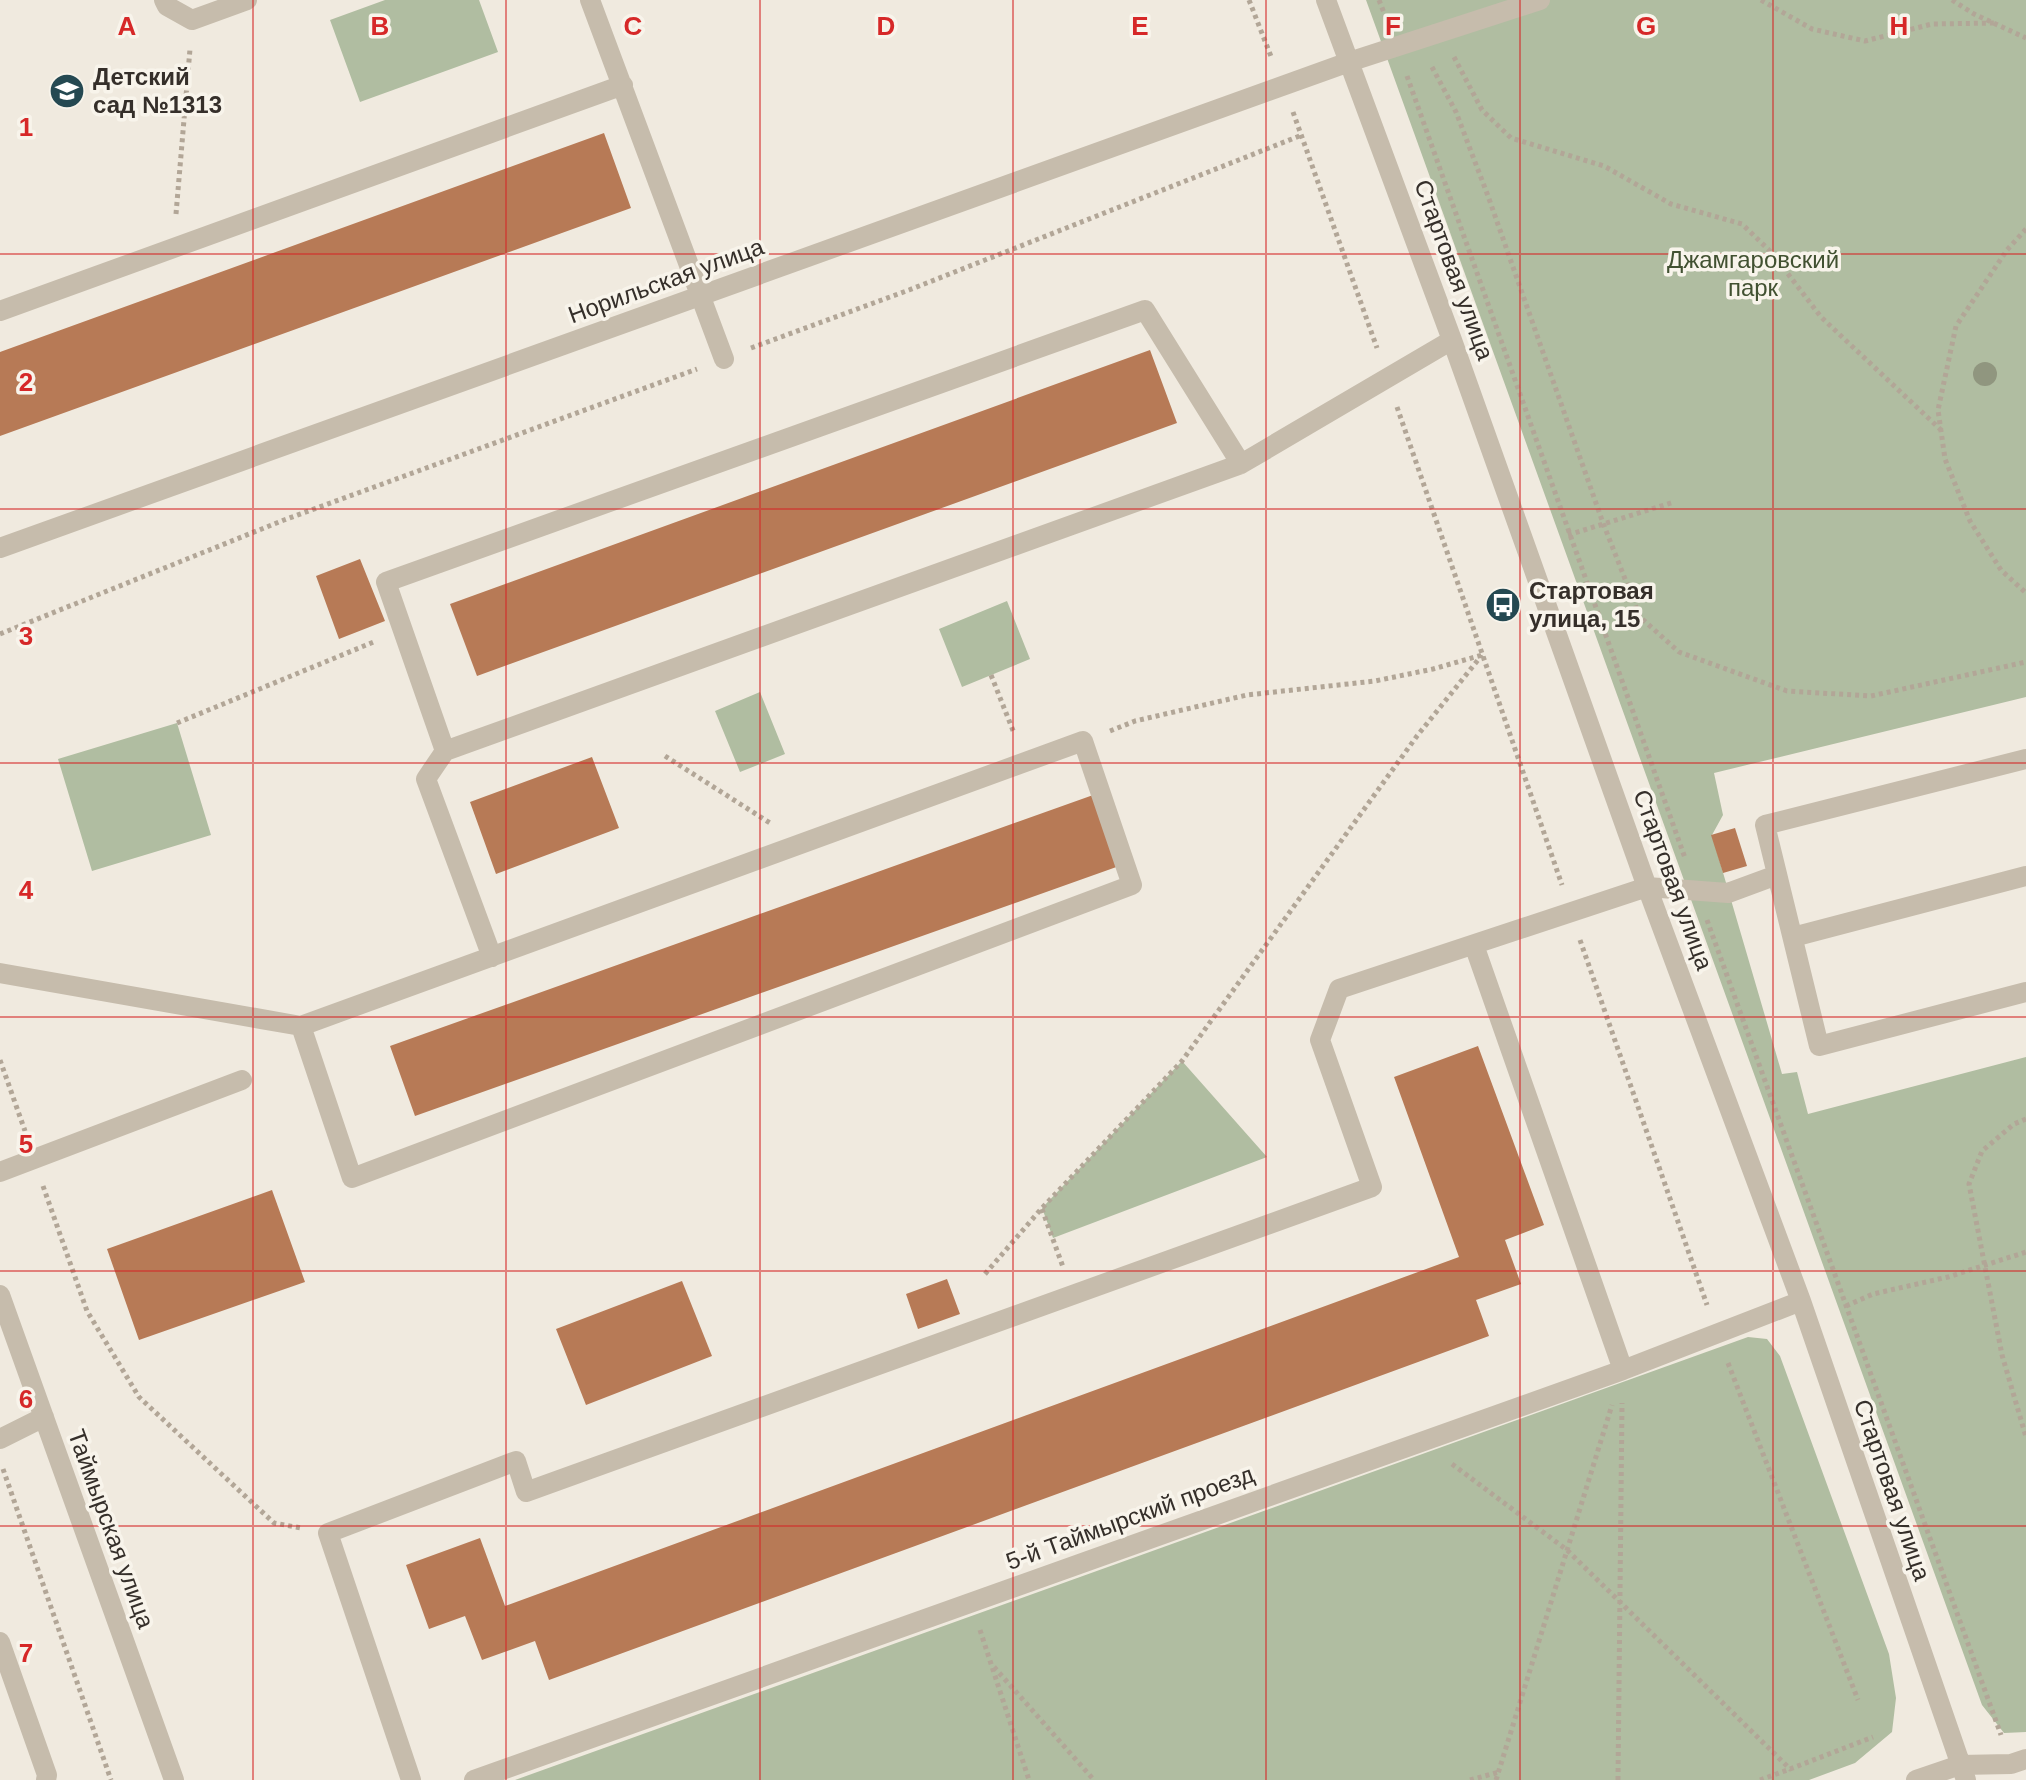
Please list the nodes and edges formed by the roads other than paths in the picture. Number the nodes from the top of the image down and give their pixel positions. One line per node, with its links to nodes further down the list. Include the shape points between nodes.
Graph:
1 (164, 0): 2 (street, via 192,20)
2 (247, 0)
3 (590, 0): 7 (street)
4 (1326, 0): 6 (street, Стартовая улица)
5 (1540, 0): 6 (street, Норильская улица)
6 (1349, 62): 8 (street, Норильская улица); 10 (street, Стартовая улица)
7 (623, 85): 8 (street); 9 (street)
8 (701, 296): 11 (street); 13 (street, Норильская улица)
9 (0, 311)
10 (1452, 340): 12 (street); 18 (street, Стартовая улица)
11 (724, 359)
12 (1241, 464): 14 (street); 14 (street, via 1145,310 386,582)
13 (0, 548)
14 (445, 751): 21 (street, via 426,779)
15 (2026, 759): 16 (street, via 1765,825)
16 (1777, 875): 18 (street, via 1728,893); 19 (street)
17 (2026, 876): 19 (street)
18 (1647, 887): 20 (street); 28 (street, Стартовая улица)
19 (1793, 937): 23 (street, via 1819,1046)
20 (1474, 945): 29 (street); 37 (street, via 1339,989 1320,1040 1372,1187 526,1492 516,1461 328,1533)
21 (492, 957): 24 (street); 24 (street, via 1083,741 1132,885 352,1178)
22 (0, 973): 24 (street)
23 (2026, 992)
24 (301, 1026)
25 (242, 1080): 26 (street)
26 (0, 1172)
27 (0, 1295): 30 (street, Таймырская улица)
28 (1801, 1301): 29 (street, 5-й Таймырский проезд); 34 (street, Стартовая улица)
29 (1623, 1370): 38 (street, 5-й Таймырский проезд)
30 (44, 1417): 31 (street); 36 (street, Таймырская улица)
31 (0, 1439)
32 (0, 1642): 35 (street)
33 (2026, 1759): 34 (street)
34 (1963, 1772): 39 (street)
35 (46, 1780)
36 (174, 1780)
37 (411, 1780)
38 (474, 1780)
39 (1916, 1780)

